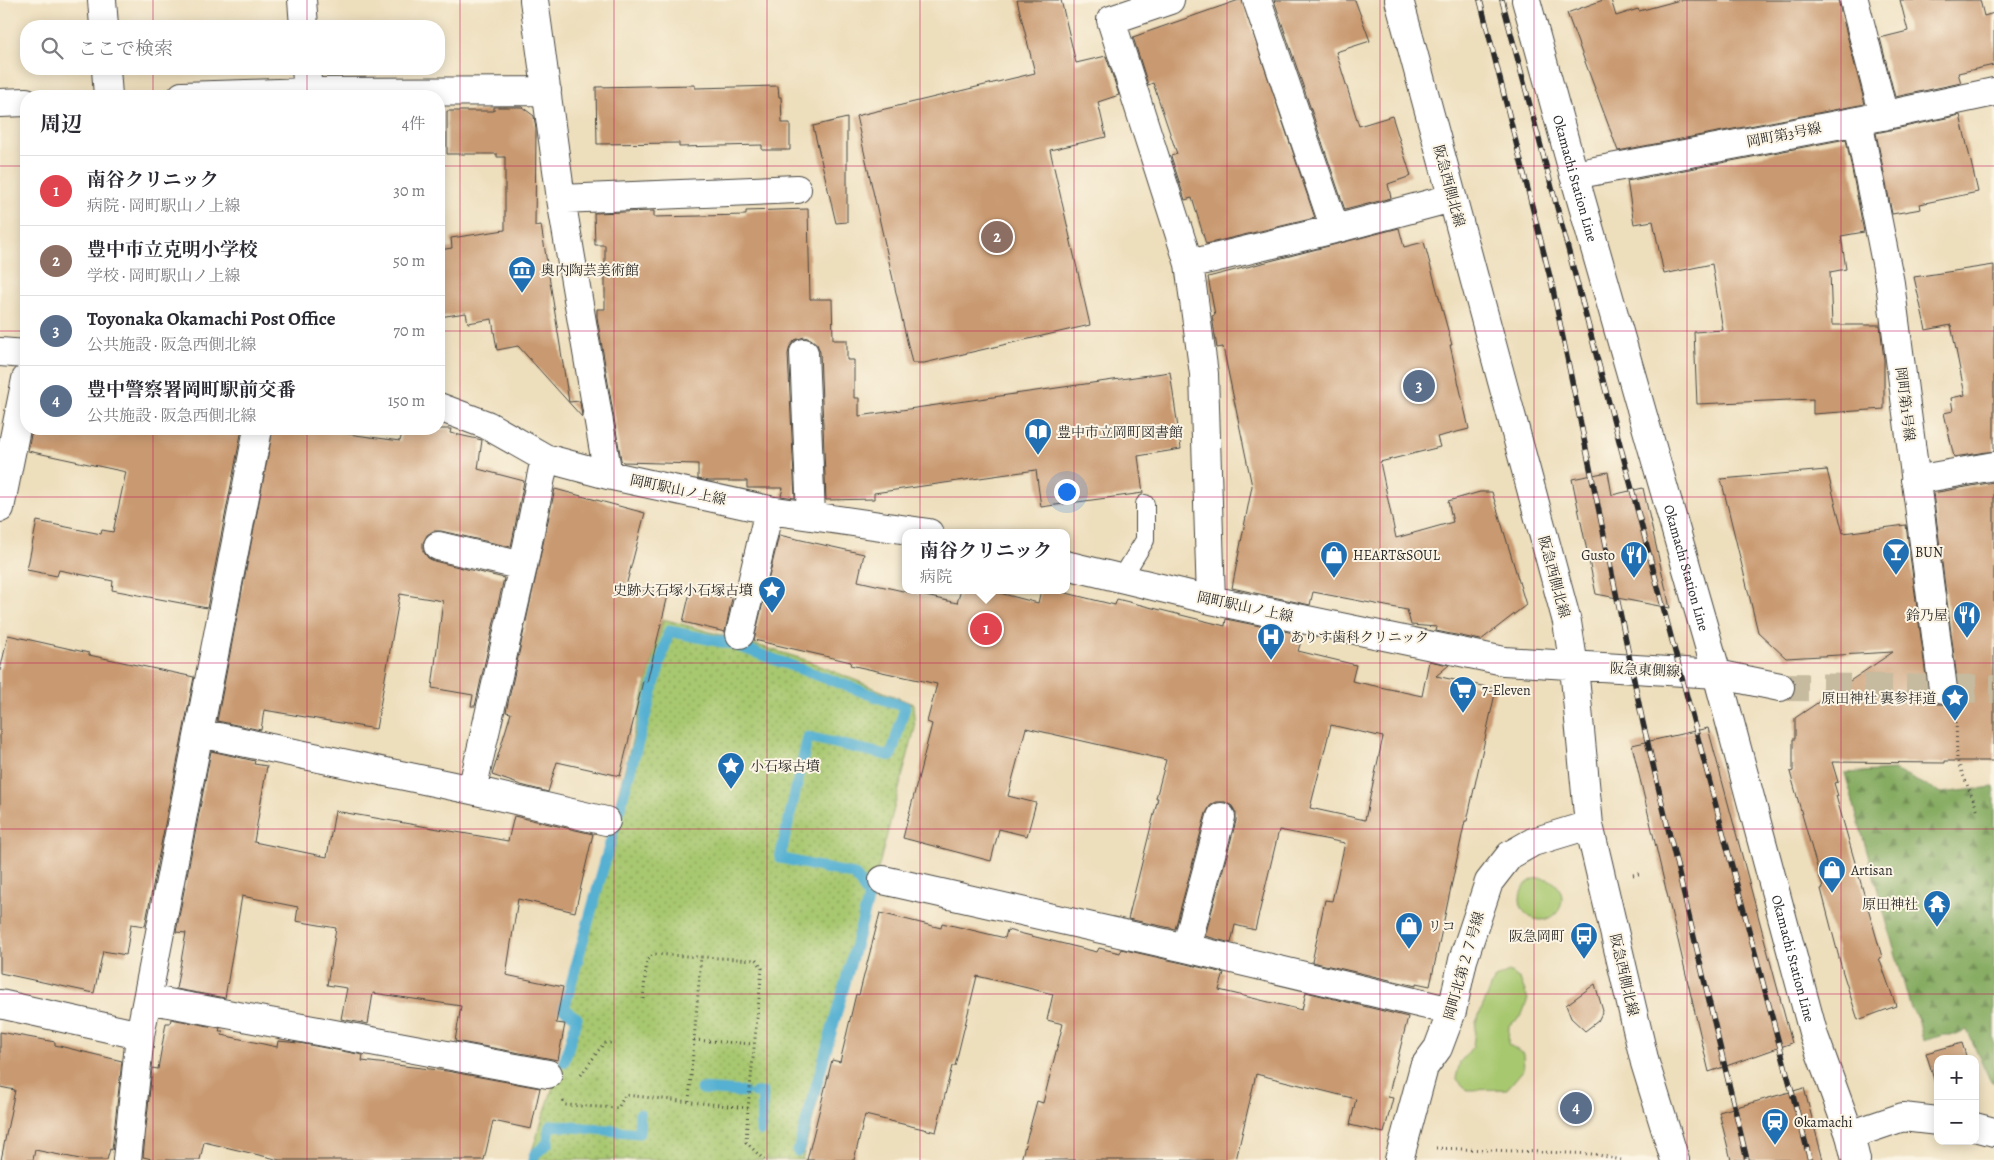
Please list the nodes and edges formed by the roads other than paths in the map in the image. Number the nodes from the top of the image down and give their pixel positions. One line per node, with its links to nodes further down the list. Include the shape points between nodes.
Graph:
1 (102, 0): 9 (street)
2 (302, 0): 10 (street)
3 (534, 0): 15 (street)
4 (1170, 0): 25 (street, via 1111,20)
5 (1257, 0): 24 (street)
6 (1399, 0): 22 (street, 阪急西側北線)
7 (1526, 0): 20 (street, Okamachi Station Line)
8 (1854, 0): 19 (street, 岡町第1号線)
9 (104, 20)
10 (304, 20)
11 (106, 75): 13 (street)
12 (310, 87): 14 (street); 15 (street)
13 (108, 90)
14 (267, 90)
15 (547, 91): 23 (street)
16 (1994, 92): 19 (street, 岡町第3号線)
17 (20, 102): 18 (street)
18 (0, 103)
19 (1871, 119): 20 (street, 岡町第3号線); 35 (street, 岡町第1号線)
20 (1574, 175): 48 (street, Okamachi Station Line)
21 (797, 189): 23 (street)
22 (1452, 198): 24 (street); 47 (street, 阪急西側北線, via 1567,622)
23 (562, 199): 34 (street)
24 (1335, 229): 25 (street)
25 (1189, 264): 45 (street, via 1204,374)
26 (0, 352): 28 (street)
27 (804, 353): 39 (street)
28 (20, 354)
29 (20, 409): 37 (street)
30 (445, 409): 32 (street, 岡町駅山ノ上線, via 487,425)
31 (257, 435): 51 (street)
32 (545, 458): 34 (street, 岡町駅山ノ上線); 42 (street)
33 (1994, 466): 35 (street)
34 (608, 475): 38 (street, 岡町駅山ノ上線)
35 (1915, 480): 50 (street, 岡町第1号線)
36 (1145, 504): 44 (lane, via 1145,540)
37 (0, 508)
38 (769, 510): 39 (street, 岡町駅山ノ上線); 46 (street)
39 (811, 515): 40 (street, 岡町駅山ノ上線)
40 (905, 529)
41 (438, 546): 42 (street)
42 (523, 566): 52 (street)
43 (1070, 566): 44 (street, 岡町駅山ノ上線)
44 (1122, 578): 45 (street, 岡町駅山ノ上線)
45 (1212, 600): 47 (street, 岡町駅山ノ上線, via 1504,661)
46 (740, 634)
47 (1574, 666): 48 (street, 阪急東側線); 55 (street, 阪急西側北線)
48 (1717, 674): 49 (street, 阪急東側線); 66 (street, Okamachi Station Line, via 1814,1036)
49 (1780, 687)
50 (1943, 689)
51 (199, 733): 52 (street); 58 (street)
52 (472, 790): 54 (street)
53 (1221, 817): 57 (street)
54 (606, 821)
55 (1590, 825): 60 (street, 岡町北第２７号線, via 1534,842 1510,855 1489,882 1463,960); 69 (street, 阪急西側北線, via 1645,1063)
56 (882, 880): 57 (street)
57 (1186, 948): 60 (street)
58 (147, 999): 61 (street); 62 (street)
59 (0, 1004): 61 (street)
60 (1452, 1011): 68 (street, 岡町北第２７号線, via 1438,1048 1424,1067)
61 (140, 1035): 67 (street)
62 (548, 1074)
63 (1934, 1121): 66 (street, via 1903,1117)
64 (1979, 1128): 65 (street)
65 (1994, 1132)
66 (1853, 1147)
67 (127, 1160)
68 (1398, 1160)
69 (1675, 1160)

